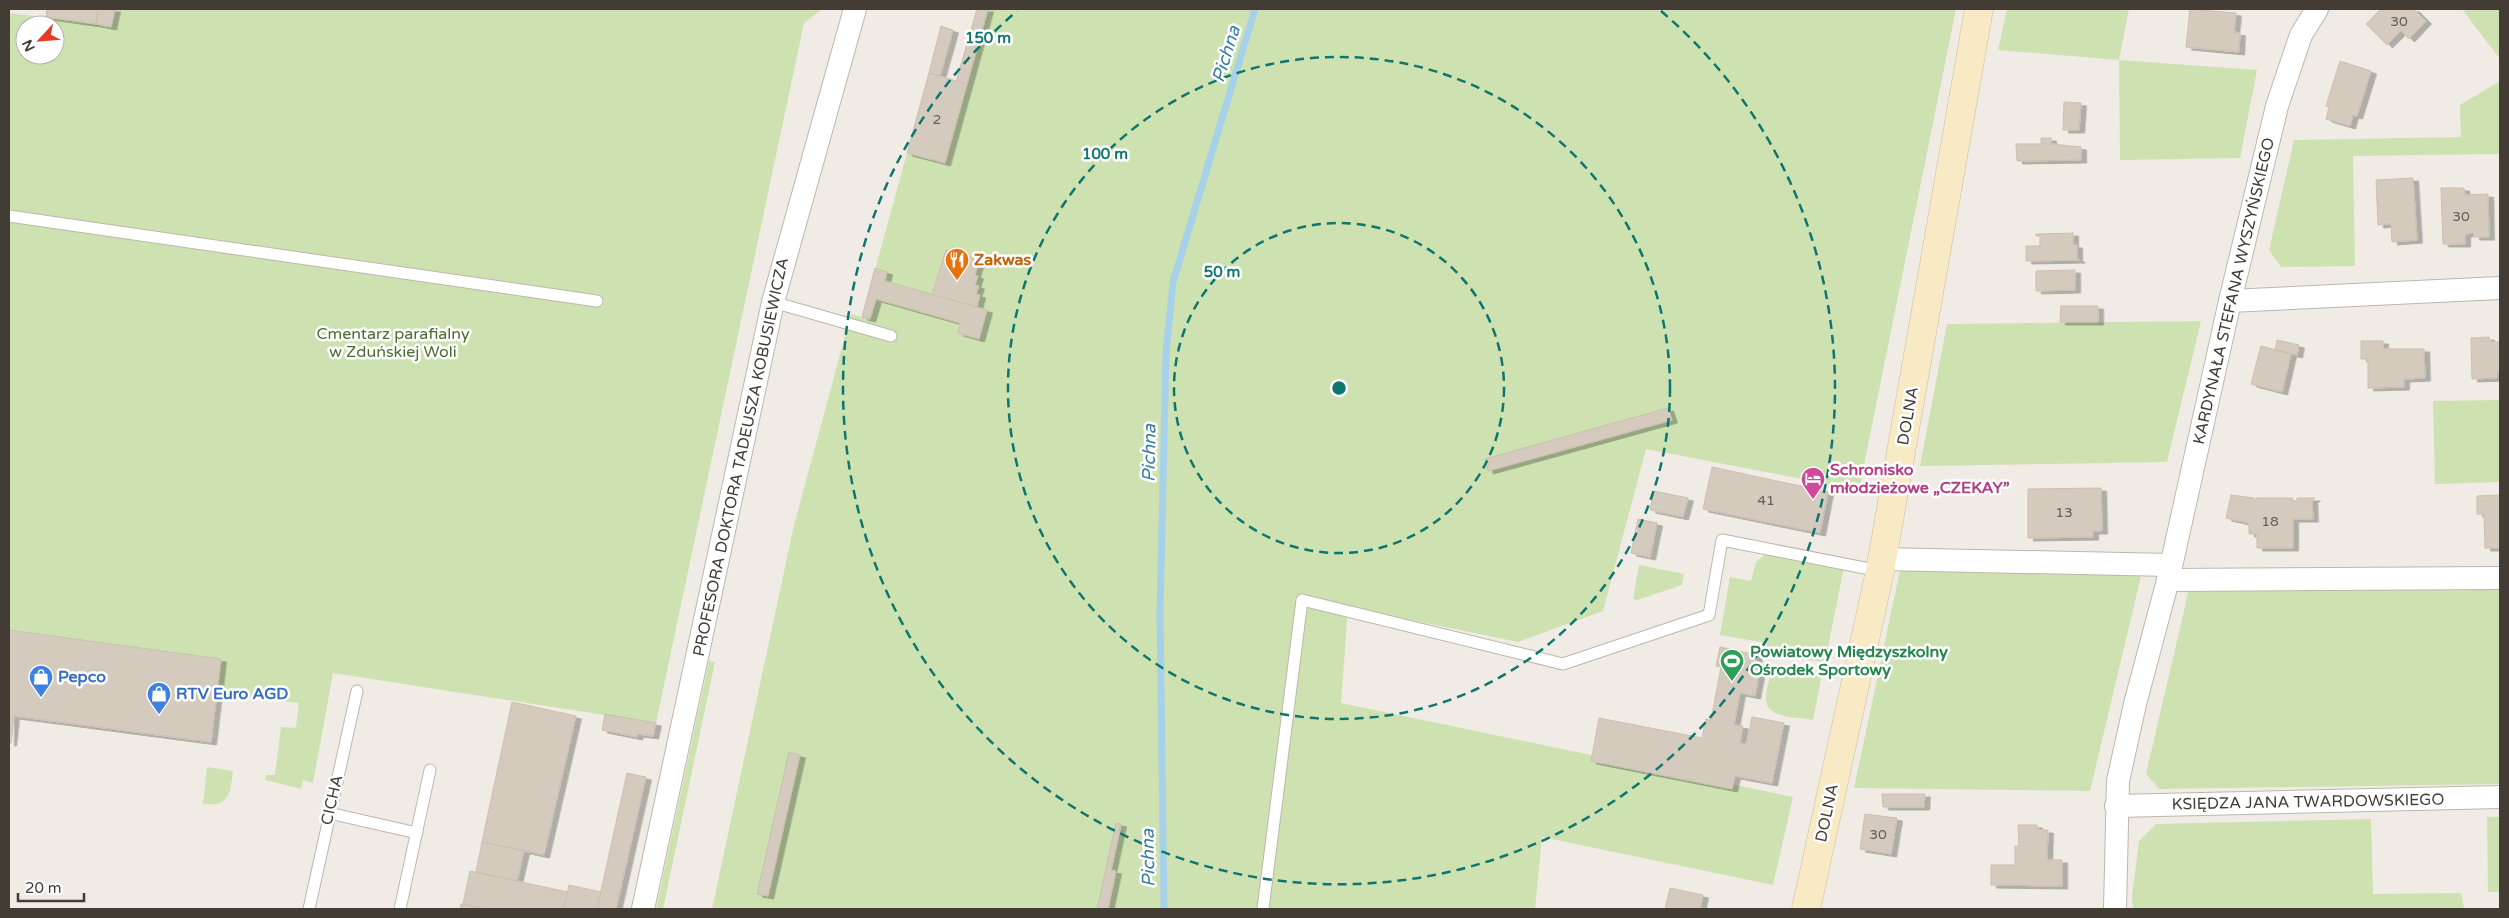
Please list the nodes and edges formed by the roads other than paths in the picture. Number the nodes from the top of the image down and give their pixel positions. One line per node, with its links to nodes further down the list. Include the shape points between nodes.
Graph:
1 (855, 9): 8 (street, PROFESORA DOKTORA TADEUSZA KOBUSIEWICZA)
2 (1979, 9): 10 (street, DOLNA)
3 (2318, 9): 7 (street, KARDYNAŁA STEFANA WYSZYŃSKIEGO, via 2301,35 2277,106)
4 (9, 216): 6 (lane)
5 (2500, 288): 7 (street)
6 (597, 301)
7 (2230, 301): 11 (street, KARDYNAŁA STEFANA WYSZYŃSKIEGO)
8 (773, 302): 9 (lane); 21 (street, PROFESORA DOKTORA TADEUSZA KOBUSIEWICZA)
9 (891, 336)
10 (1881, 565): 11 (street); 22 (lane, via 1722,540 1709,614 1563,664 1302,600); 23 (street, DOLNA)
11 (2170, 573): 12 (street); 16 (street, KARDYNAŁA STEFANA WYSZYŃSKIEGO, via 2135,704 2118,781)
12 (2500, 578)
13 (357, 691): 17 (lane, CICHA)
14 (430, 770): 18 (lane)
15 (2500, 797): 16 (street, KSIĘDZA JANA TWARDOWSKIEGO)
16 (2116, 806): 24 (street, KARDYNAŁA STEFANA WYSZYŃSKIEGO)
17 (329, 813): 18 (lane); 19 (lane, CICHA)
18 (417, 833): 20 (lane)
19 (309, 909)
20 (400, 909)
21 (643, 909)
22 (1262, 909)
23 (1806, 909)
24 (2115, 909)

